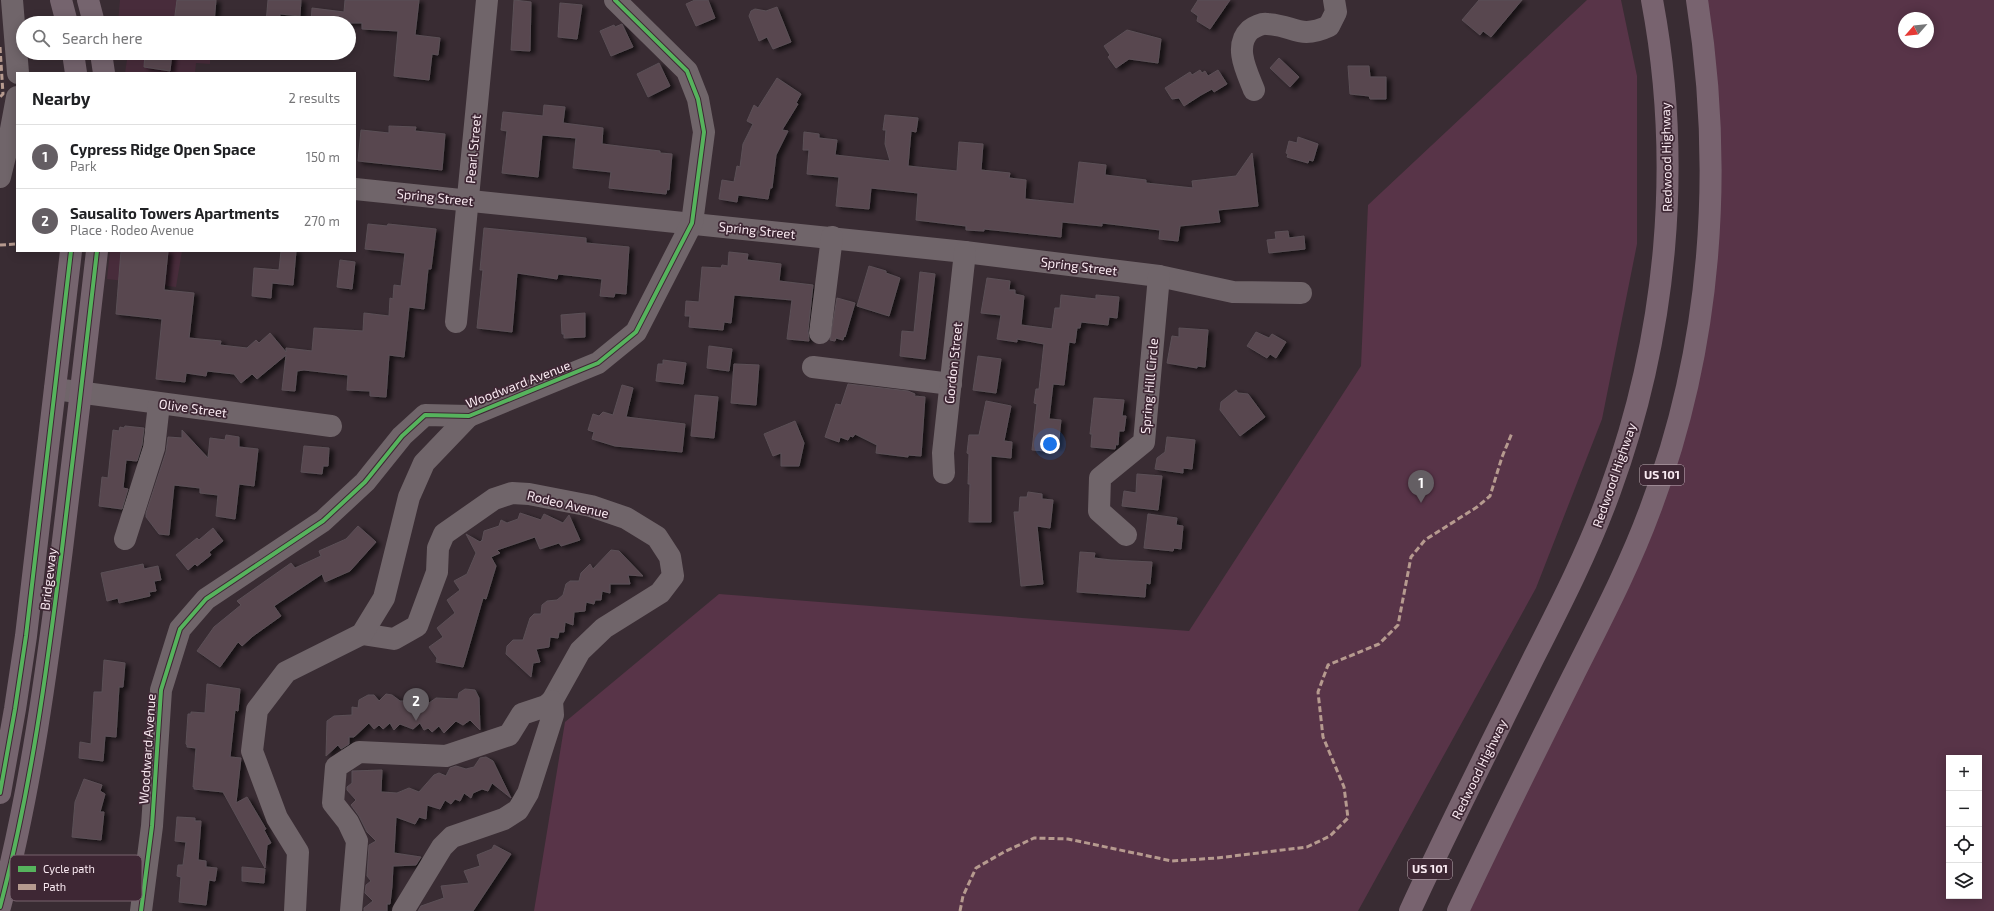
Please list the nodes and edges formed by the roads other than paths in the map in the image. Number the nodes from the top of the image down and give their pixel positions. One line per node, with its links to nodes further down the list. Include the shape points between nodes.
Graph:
1 (12, 0): 11 (street)
2 (61, 0): 9 (main road)
3 (88, 0): 10 (main road)
4 (486, 0): 23 (street, Pearl Street)
5 (1334, 0): 18 (street, via 1336,12 1329,26 1316,33 1267,24 1253,28 1247,34 1242,41 1242,54)
6 (1652, 0): 46 (highway, Redwood Highway / US 101, via 1665,89 1667,201 1657,312 1642,385 1610,491 1582,560)
7 (1697, 0): 56 (highway, US 101, via 1710,106 1711,218 1704,292 1684,402 1663,473 1637,542)
8 (620, 4): 24 (street, Woodward Avenue, via 687,71 698,99 704,132)
9 (65, 16)
10 (92, 16)
11 (16, 49)
12 (17, 60): 15 (street)
13 (74, 60): 16 (main road)
14 (102, 60): 17 (main road)
15 (18, 72)
16 (76, 72)
17 (104, 72)
18 (1254, 90)
19 (16, 100): 20 (street)
20 (5, 139): 21 (street)
21 (0, 177)
22 (356, 189): 23 (street, Spring Street)
23 (468, 200): 24 (street, Spring Street); 31 (street, Pearl Street)
24 (692, 223): 25 (street, Spring Street); 38 (street, Woodward Avenue, via 636,332 598,363)
25 (832, 237): 28 (street, Spring Street); 32 (street)
26 (71, 252): 35 (main road, Bridgeway)
27 (97, 252): 36 (main road, Bridgeway)
28 (965, 252): 29 (street, Spring Street); 34 (street, Gordon Street)
29 (1159, 276): 30 (street, Spring Street, via 1233,292); 41 (street, Spring Hill Circle, via 1144,442 1100,478 1099,512)
30 (1301, 293)
31 (456, 322)
32 (820, 333)
33 (813, 367): 34 (street)
34 (951, 384): 40 (street, Gordon Street, via 943,453)
35 (55, 389): 36 (street, Olive Street); 45 (main road, Bridgeway, via 26,636)
36 (81, 393): 37 (street, Olive Street); 47 (main road, Bridgeway, via 42,700)
37 (159, 404): 39 (street, Olive Street); 42 (street, via 154,448)
38 (469, 416): 43 (street, via 424,463 408,497 384,598); 50 (street, Woodward Avenue, via 425,415 402,436 365,482 323,521 206,599 180,629 161,690 152,826)
39 (331, 426)
40 (944, 473)
41 (1126, 535)
42 (125, 539)
43 (362, 634): 44 (street, Rodeo Avenue, via 394,640 417,626 437,572 438,548 444,534 494,499 512,493 529,494 591,506 626,518 657,537 670,557 673,576 660,593 604,628 580,651); 51 (street, via 286,672 257,710 252,750 277,818 298,852)
44 (552, 701): 52 (street, via 546,706 522,714 509,735 446,756 359,752 336,767 334,803 348,822 357,841); 53 (street, Rodeo Avenue, via 553,715 528,793 518,810 504,818 452,837 442,847)
45 (0, 793)
46 (1450, 827): 54 (highway); 55 (highway, Redwood Highway / US 101)
47 (12, 855)
48 (10, 863): 49 (main road, Bridgeway)
49 (0, 907)
50 (141, 911)
51 (295, 911)
52 (351, 911)
53 (403, 911)
54 (1394, 911)
55 (1410, 911)
56 (1458, 911)

